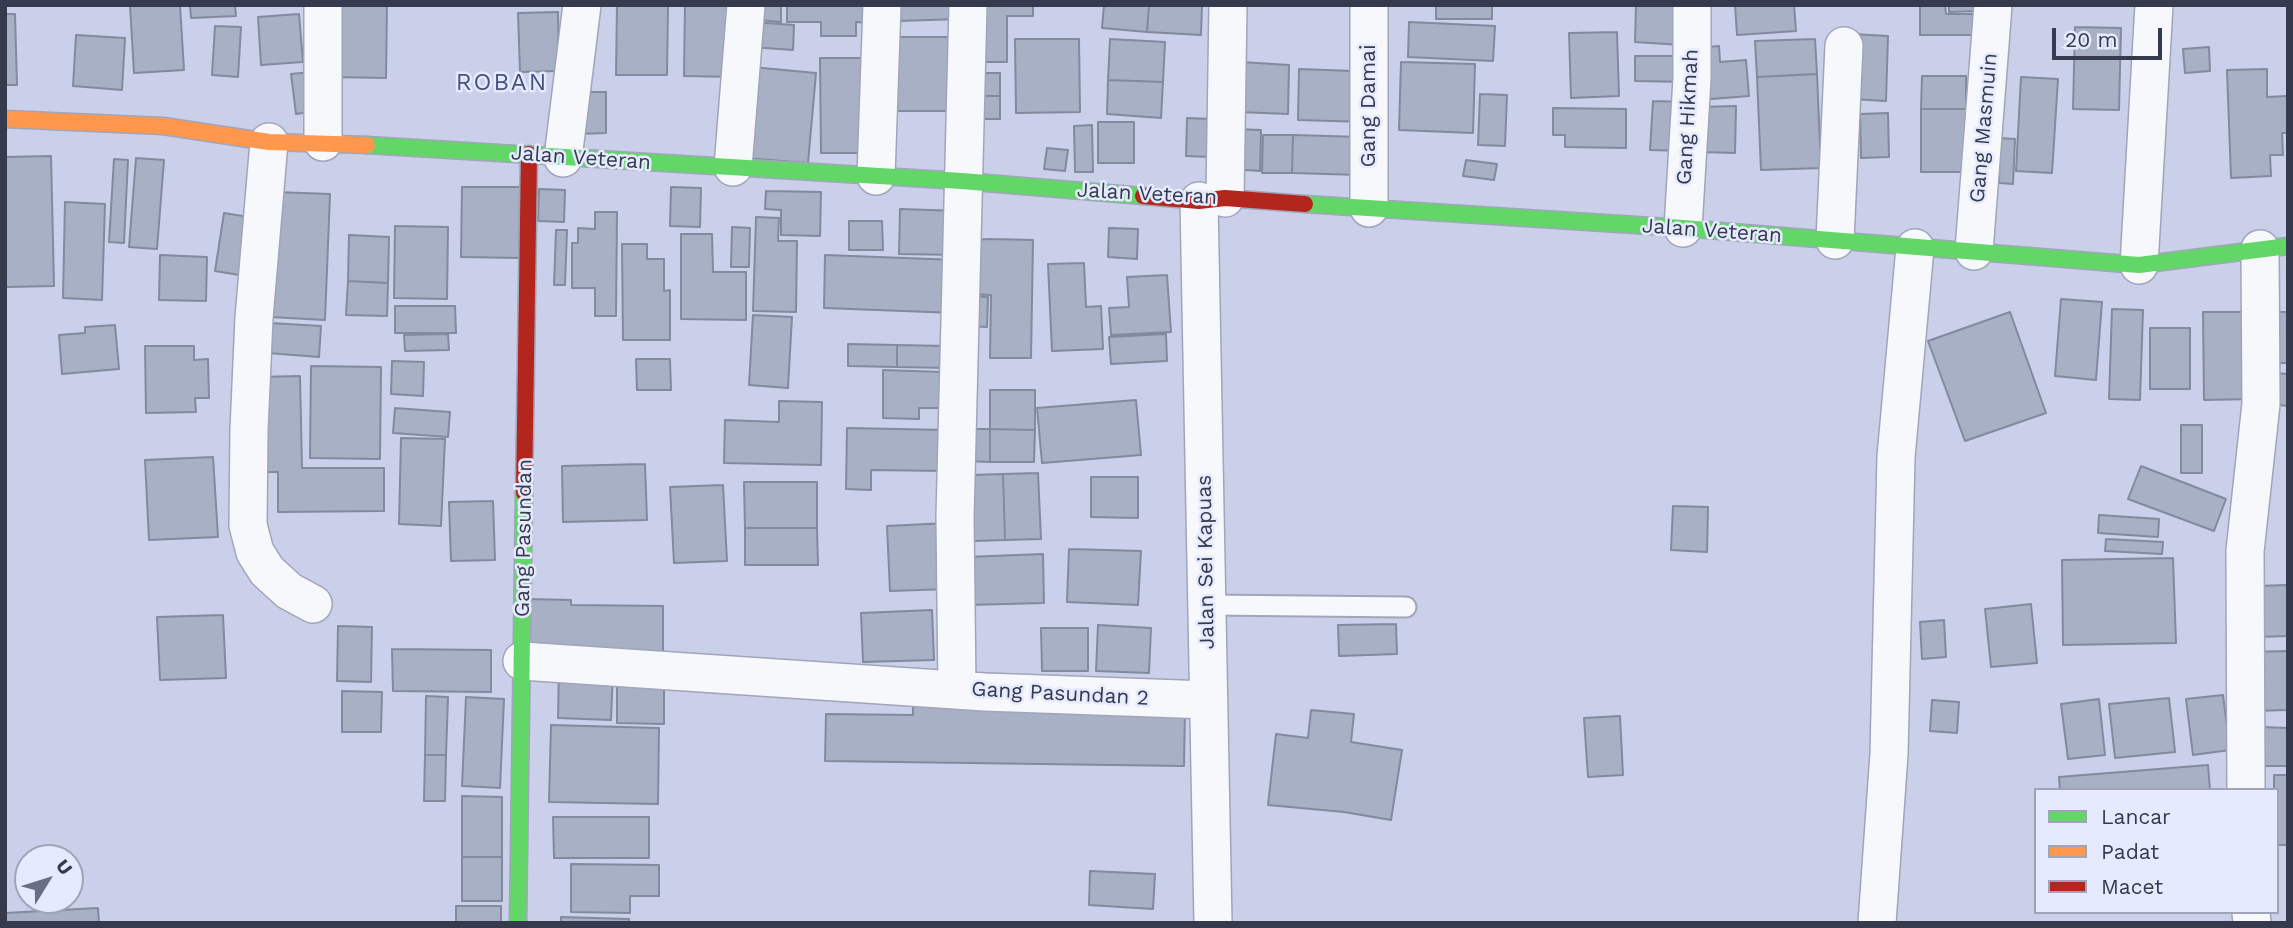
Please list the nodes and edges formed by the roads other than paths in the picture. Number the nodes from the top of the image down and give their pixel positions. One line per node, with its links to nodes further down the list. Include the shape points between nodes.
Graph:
1 (323, 5): 14 (street)
2 (582, 5): 15 (street)
3 (746, 5): 16 (street)
4 (882, 5): 17 (street)
5 (968, 5): 18 (street, Gang Pasundan 2)
6 (1228, 5): 19 (street, Jalan Sei Kapuas)
7 (1369, 5): 20 (street, Gang Damai)
8 (1692, 5): 21 (street, Gang Hikmah)
9 (1993, 5): 25 (street, Gang Masmuin)
10 (2154, 5): 26 (street)
11 (1844, 46): 22 (street)
12 (5, 118): 13 (street, Jalan Veteran, via 163,126)
13 (269, 142): 14 (street, Jalan Veteran); 27 (street, via 254,318 248,525 255,552 267,571)
14 (323, 142): 15 (street, Jalan Veteran)
15 (546, 156): 16 (street, Jalan Veteran); 30 (street, Gang Pasundan)
16 (733, 167): 17 (street, Jalan Veteran)
17 (876, 176): 18 (street, Jalan Veteran)
18 (962, 181): 19 (street, Jalan Veteran); 31 (street, Gang Pasundan 2, via 955,517)
19 (1212, 200): 20 (street, Jalan Veteran); 28 (street, Jalan Sei Kapuas)
20 (1369, 208): 21 (street, Jalan Veteran)
21 (1683, 228): 22 (street, Jalan Veteran)
22 (1835, 240): 23 (street, Jalan Veteran)
23 (1915, 248): 25 (street, Jalan Veteran); 36 (street, via 1896,457 1889,754)
24 (2274, 248): 26 (street, Jalan Veteran); 33 (street, via 2245,551)
25 (1974, 251): 26 (street, Jalan Veteran)
26 (2138, 265)
27 (313, 604)
28 (1208, 605): 29 (lane); 32 (street, Jalan Sei Kapuas)
29 (1406, 607)
30 (522, 660): 31 (street); 34 (street, Gang Pasundan)
31 (957, 689): 32 (street, Gang Pasundan 2)
32 (1208, 701): 35 (street, Jalan Sei Kapuas)
33 (2246, 788)
34 (518, 923)
35 (1213, 923)
36 (1877, 923)

